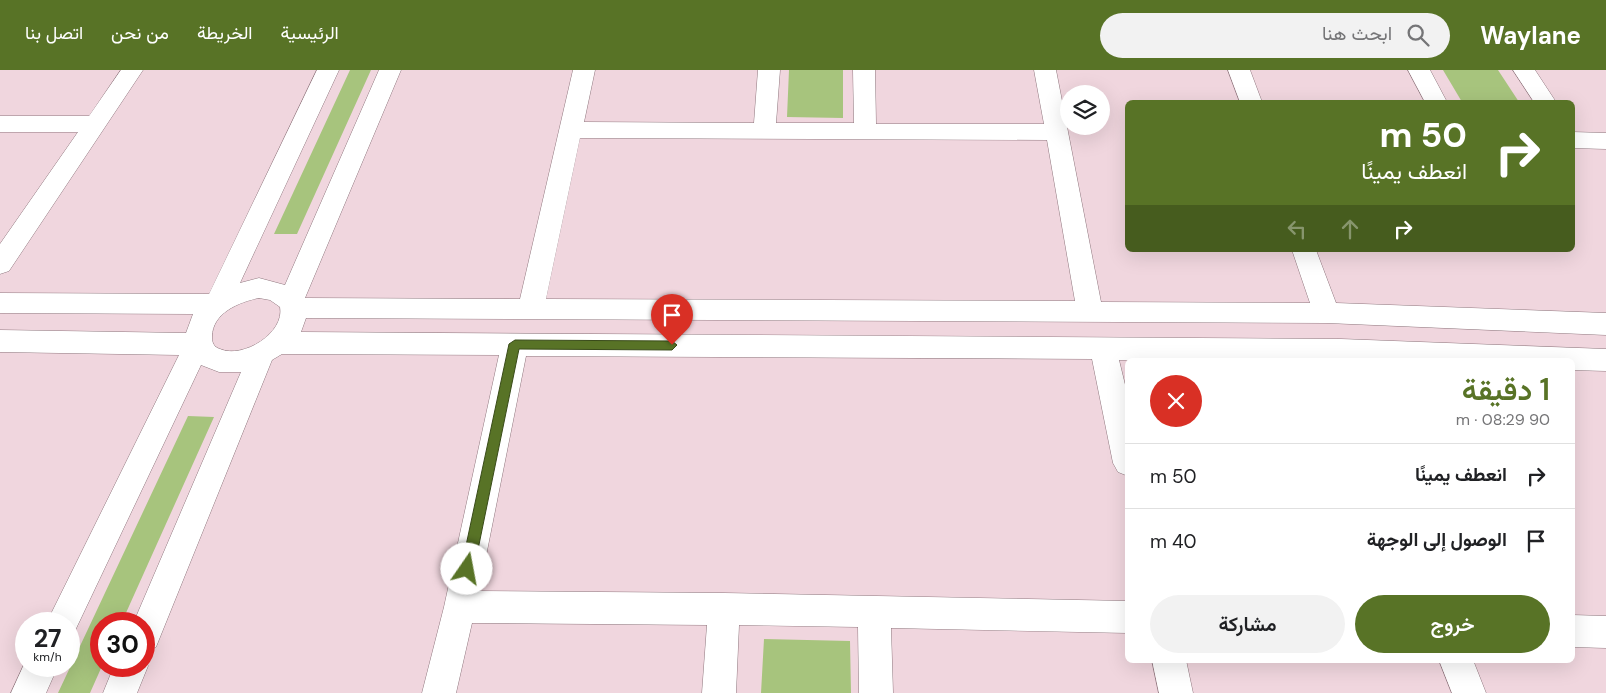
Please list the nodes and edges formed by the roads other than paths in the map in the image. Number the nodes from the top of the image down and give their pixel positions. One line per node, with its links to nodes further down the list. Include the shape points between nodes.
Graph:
1 (132, 70): 15 (street)
2 (328, 70): 25 (street)
3 (390, 70): 26 (street)
4 (584, 70): 16 (street)
5 (768, 70): 17 (street)
6 (864, 70): 18 (street)
7 (1045, 70): 19 (street)
8 (1238, 70): 11 (street)
9 (1419, 70): 12 (street)
10 (1524, 70): 13 (street)
11 (1250, 100)
12 (1435, 100)
13 (1544, 100)
14 (0, 124): 15 (street)
15 (96, 124): 23 (street)
16 (570, 130): 17 (street); 27 (street)
17 (764, 131): 18 (street)
18 (865, 131): 19 (street)
19 (1058, 132): 28 (street)
20 (1575, 140): 21 (street)
21 (1606, 141)
22 (1305, 252): 29 (street)
23 (0, 264)
24 (0, 303): 25 (street)
25 (217, 304): 26 (street, via 245,290 259,288 284,294); 32 (street, via 206,314 200,326)
26 (292, 305): 27 (street); 34 (street, via 290,325)
27 (531, 309): 28 (street)
28 (1090, 313): 29 (street)
29 (1327, 313): 30 (street)
30 (1606, 324)
31 (0, 341): 32 (street)
32 (198, 344): 34 (street, via 208,356 219,360 240,360); 43 (street)
33 (515, 344): 34 (street); 35 (street); 41 (street)
34 (270, 348): 44 (street)
35 (1103, 349): 36 (street); 40 (street)
36 (1343, 355): 37 (street)
37 (1501, 358)
38 (1575, 359): 39 (street)
39 (1606, 360)
40 (1125, 448)
41 (460, 607): 42 (street); 55 (street)
42 (724, 609): 45 (street); 56 (street)
43 (68, 612)
44 (154, 612)
45 (874, 612): 46 (street); 57 (street)
46 (1125, 617)
47 (1575, 631): 48 (street)
48 (1606, 632)
49 (1171, 663): 58 (street)
50 (1457, 663): 59 (street)
51 (36, 677): 53 (street)
52 (127, 677): 54 (street)
53 (28, 693)
54 (120, 693)
55 (439, 693)
56 (719, 693)
57 (876, 693)
58 (1176, 693)
59 (1469, 693)

